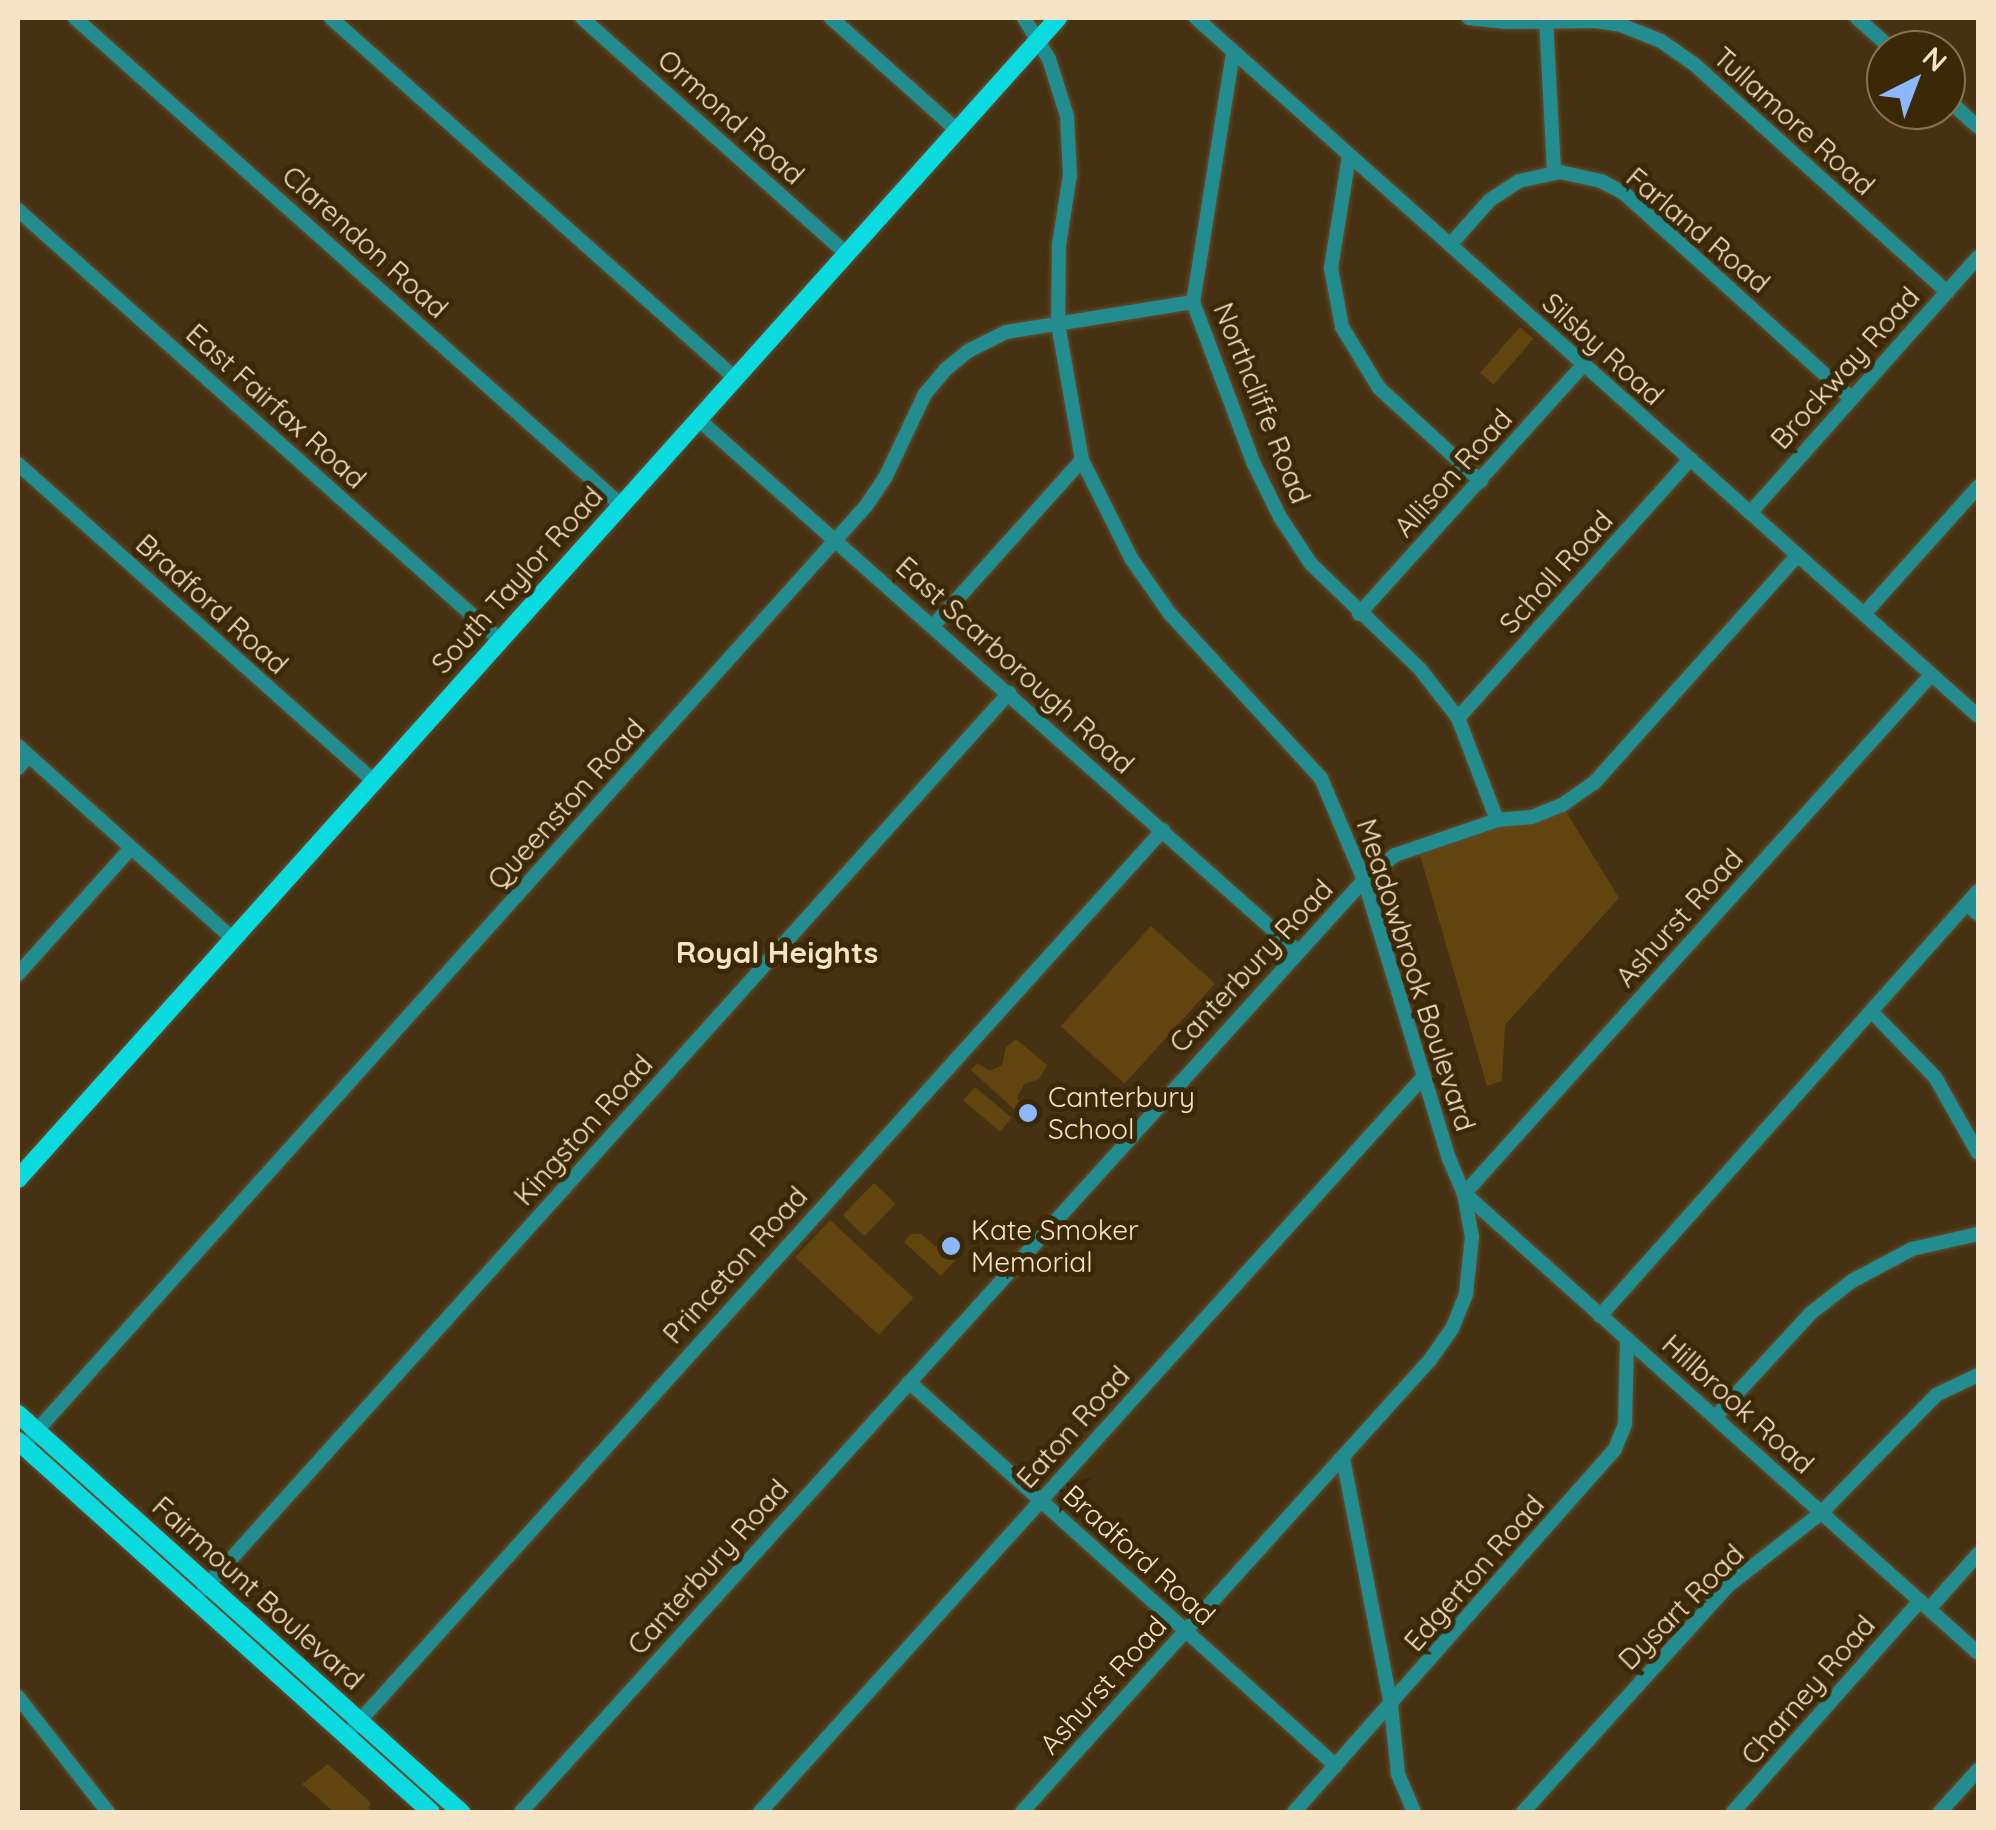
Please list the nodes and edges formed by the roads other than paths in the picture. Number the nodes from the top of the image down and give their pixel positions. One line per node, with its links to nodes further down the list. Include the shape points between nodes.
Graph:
1 (76, 18): 31 (street, Clarendon Road)
2 (331, 18): 23 (street)
3 (582, 18): 17 (street, Ormond Road)
4 (831, 18): 12 (street)
5 (1024, 18): 10 (street, Meadowbrook Boulevard)
6 (1058, 18): 10 (main road, South Taylor Road)
7 (1196, 18): 11 (street, Silsby Road)
8 (1468, 18): 9 (street, Tullamore Road)
9 (1546, 19): 14 (street); 19 (street, Tullamore Road, via 1621,24 1661,41)
10 (1039, 40): 12 (main road, South Taylor Road); 21 (street, Meadowbrook Boulevard, via 1061,94 1070,144)
11 (1233, 52): 13 (street, Silsby Road); 20 (street, Northcliffe Road)
12 (958, 131): 17 (main road, South Taylor Road)
13 (1349, 156): 16 (street, Silsby Road); 29 (street, via 1332,268 1342,327 1379,388)
14 (1554, 172): 16 (street, via 1504,189); 24 (street, Farland Road, via 1625,194)
15 (18, 210): 38 (street, East Fairfax Road)
16 (1450, 245): 22 (street, Silsby Road)
17 (847, 254): 23 (main road, South Taylor Road)
18 (1978, 257): 19 (street, Brockway Road)
19 (1947, 292): 24 (street, Brockway Road)
20 (1193, 302): 21 (street, Queenston Road); 35 (street, Northcliffe Road, via 1280,516 1311,564)
21 (1058, 324): 27 (street, Meadowbrook Boulevard); 33 (street, Queenston Road, via 1006,332 946,368 925,394 886,476)
22 (1584, 365): 26 (street, Silsby Road); 29 (street, Allison Road)
23 (735, 378): 25 (main road, South Taylor Road)
24 (1852, 398): 32 (street, Brockway Road)
25 (698, 419): 31 (main road, South Taylor Road); 33 (street, East Scarborough Road)
26 (1690, 459): 32 (street, Silsby Road); 42 (street, Scholl Road)
27 (1082, 460): 37 (street); 48 (street, Meadowbrook Boulevard, via 1131,558 1170,614 1321,778)
28 (18, 464): 44 (street, Bradford Road)
29 (1481, 481): 35 (street, Allison Road)
30 (1978, 488): 36 (street)
31 (621, 504): 38 (main road, South Taylor Road)
32 (1750, 513): 34 (street, Silsby Road)
33 (836, 539): 37 (street, East Scarborough Road); 66 (street, Queenston Road)
34 (1797, 556): 36 (street, Silsby Road); 45 (street, Canterbury Road, via 1594,784 1532,817)
35 (1359, 614): 42 (street, Northcliffe Road, via 1420,669)
36 (1864, 614): 39 (street, Silsby Road)
37 (933, 626): 40 (street, East Scarborough Road)
38 (500, 640): 44 (main road, South Taylor Road)
39 (1932, 674): 41 (street, Silsby Road); 58 (street, Ashurst Road)
40 (1009, 693): 46 (street, East Scarborough Road); 72 (street, Kingston Road)
41 (1978, 716)
42 (1458, 718): 45 (street, Northcliffe Road)
43 (21, 757): 47 (street)
44 (374, 782): 51 (main road, South Taylor Road)
45 (1497, 820): 48 (street, Canterbury Road, via 1396,855)
46 (1163, 830): 52 (street, East Scarborough Road); 79 (street, Princeton Road)
47 (131, 848): 51 (street); 53 (street)
48 (1364, 880): 52 (street, Canterbury Road); 55 (street, Meadowbrook Boulevard)
49 (1978, 892): 50 (street)
50 (1973, 909): 54 (street)
51 (233, 938): 57 (main road, South Taylor Road)
52 (1297, 951): 63 (street, Canterbury Road)
53 (18, 974)
54 (1872, 1012): 56 (street, via 1935,1077); 60 (street)
55 (1424, 1076): 58 (street, Meadowbrook Boulevard); 69 (street, Eaton Road)
56 (1978, 1153)
57 (18, 1179)
58 (1464, 1194): 60 (street, Hillbrook Road); 68 (street, Meadowbrook Boulevard, via 1471,1270 1452,1329)
59 (1978, 1234): 65 (street, via 1912,1249 1852,1280 1811,1313)
60 (1600, 1316): 61 (street, Hillbrook Road)
61 (1627, 1340): 65 (street, Hillbrook Road); 78 (street, Edgerton Road, via 1626,1424 1615,1450)
62 (1978, 1375): 70 (street, Dysart Road, via 1936,1396)
63 (908, 1382): 69 (street, Bradford Road); 86 (street, Canterbury Road)
64 (18, 1414): 66 (main road, Fairmount Boulevard)
65 (1716, 1416): 70 (street, Hillbrook Road)
66 (36, 1431): 67 (street, Queenston Road); 72 (main road, Fairmount Boulevard)
67 (20, 1444): 73 (main road, Fairmount Boulevard)
68 (1343, 1458): 75 (street, Ashurst Road); 78 (street)
69 (1039, 1500): 75 (street, Bradford Road); 87 (street, Eaton Road)
70 (1822, 1512): 74 (street, Hillbrook Road); 91 (street, Dysart Road, via 1729,1585)
71 (1978, 1554): 74 (street, Charney Road)
72 (208, 1585): 73 (street, Kingston Road); 79 (main road, Fairmount Boulevard)
73 (195, 1600): 80 (main road, Fairmount Boulevard)
74 (1924, 1605): 76 (street, Hillbrook Road); 92 (street, Charney Road)
75 (1186, 1630): 81 (street, Bradford Road); 88 (street, Ashurst Road)
76 (1978, 1652)
77 (18, 1697): 83 (street)
78 (1391, 1706): 81 (street, Edgerton Road); 90 (street, via 1398,1774)
79 (360, 1721): 80 (street, Princeton Road); 85 (main road, Fairmount Boulevard)
80 (346, 1736): 84 (main road, Fairmount Boulevard)
81 (1336, 1766): 89 (street, Edgerton Road)
82 (1978, 1770): 93 (street)
83 (108, 1812)
84 (431, 1812)
85 (461, 1812)
86 (521, 1812)
87 (760, 1812)
88 (1022, 1812)
89 (1294, 1812)
90 (1414, 1812)
91 (1523, 1812)
92 (1733, 1812)
93 (1940, 1812)

